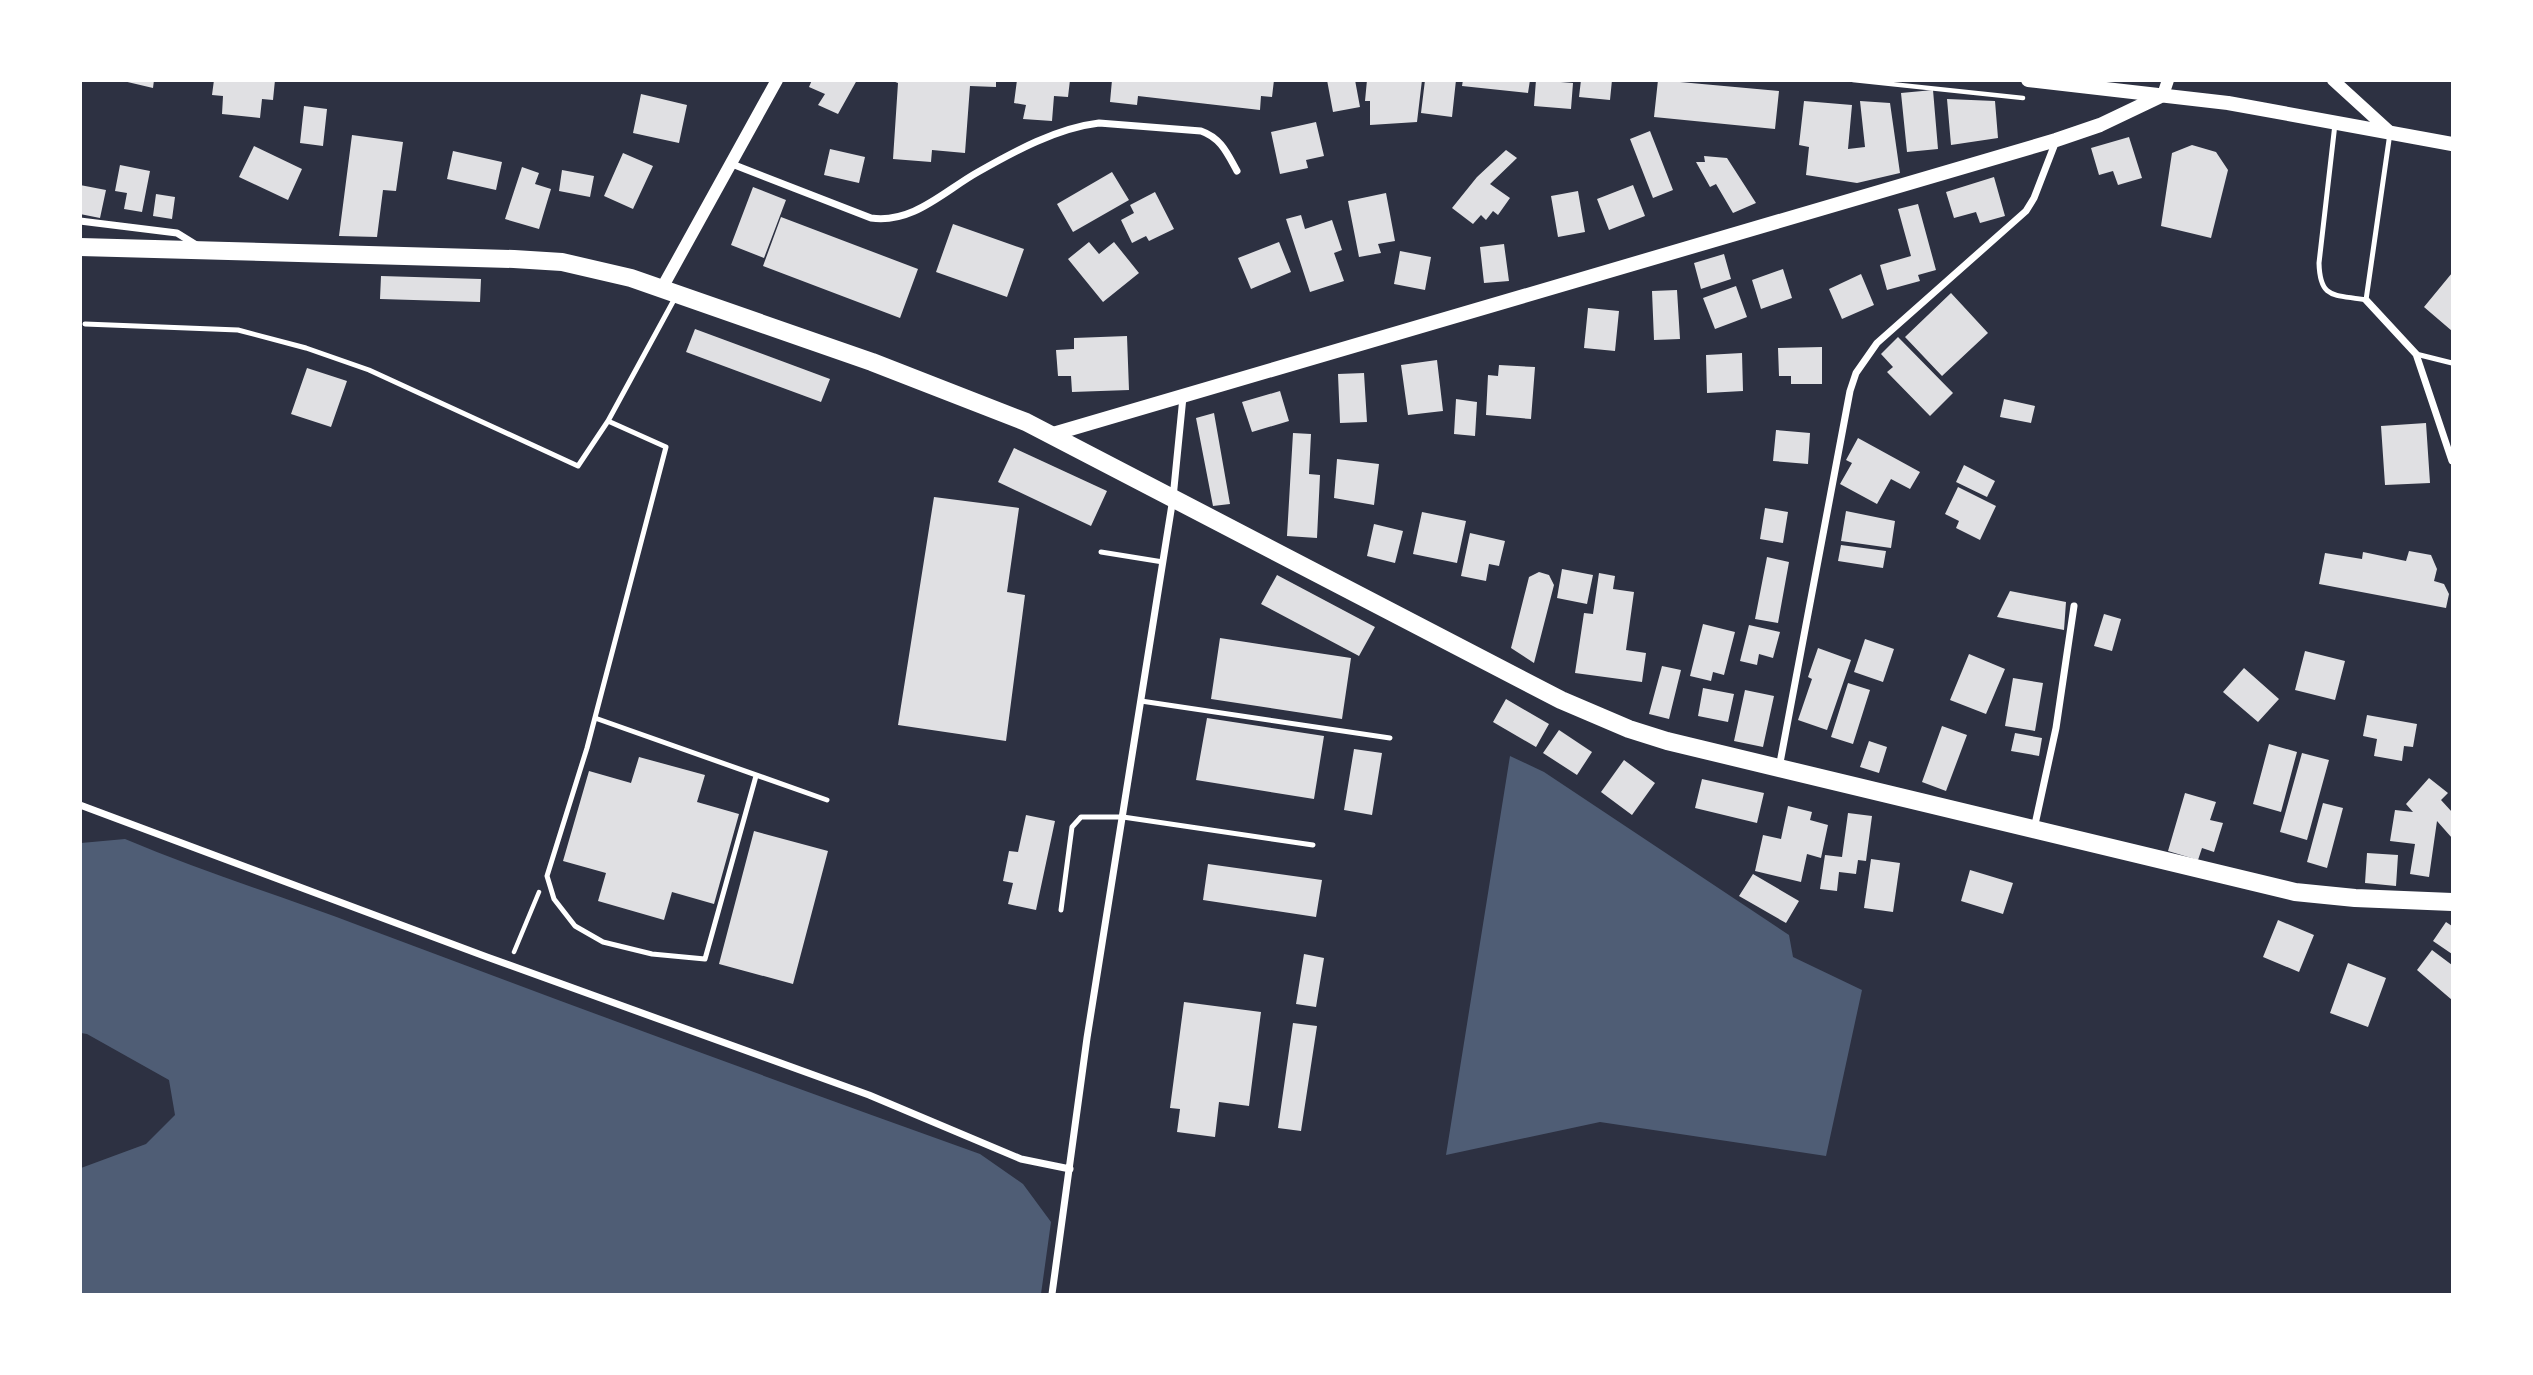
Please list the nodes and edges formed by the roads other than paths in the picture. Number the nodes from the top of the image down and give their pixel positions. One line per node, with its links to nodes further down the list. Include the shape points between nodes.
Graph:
1 (778, 80): 9 (street)
2 (2028, 80): 4 (main road)
3 (2333, 80): 6 (street)
4 (2166, 88): 5 (main road); 7 (main road, via 2100,125)
5 (2335, 121): 6 (main road); 15 (lane, via 2320,282 2330,293)
6 (2390, 132): 8 (main road); 15 (lane)
7 (2056, 140): 19 (main road); 30 (street, via 2026,211 1877,343 1856,373)
8 (2452, 144)
9 (732, 164): 10 (street, via 884,220 924,207 991,165 1084,125 1200,131 1221,142); 14 (street)
10 (1237, 171)
11 (80, 221): 13 (street, via 177,233)
12 (80, 247): 13 (main road)
13 (204, 250): 14 (main road, via 562,262)
14 (669, 291): 20 (lane, via 669,312); 21 (main road, via 983,404)
15 (2366, 300): 17 (street)
16 (85, 324): 20 (lane, via 238,330 306,348 369,370 578,467)
17 (2416, 354): 18 (lane); 22 (street)
18 (2452, 363)
19 (1183, 397): 21 (main road); 23 (street)
20 (608, 421): 28 (lane, via 666,446)
21 (1054, 435): 23 (main road)
22 (2452, 461)
23 (1173, 498): 25 (street); 30 (main road, via 1595,716 1667,741)
24 (1101, 552): 25 (lane)
25 (1163, 562): 27 (street)
26 (2074, 606): 35 (street, via 2056,728)
27 (1141, 701): 29 (lane); 34 (street)
28 (595, 719): 31 (lane); 31 (lane, via 547,876 554,899 575,926 603,942 652,954 705,959)
29 (1390, 738)
30 (1779, 768): 35 (main road)
31 (756, 776): 32 (lane)
32 (827, 800)
33 (80, 805): 39 (street, via 869,1095 1021,1159)
34 (1123, 817): 36 (lane); 38 (lane, via 1081,817 1075,822); 39 (street)
35 (2034, 829): 37 (main road, via 2295,892)
36 (1313, 845)
37 (2452, 902)
38 (1062, 910)
39 (1070, 1169): 40 (street)
40 (1052, 1294)

